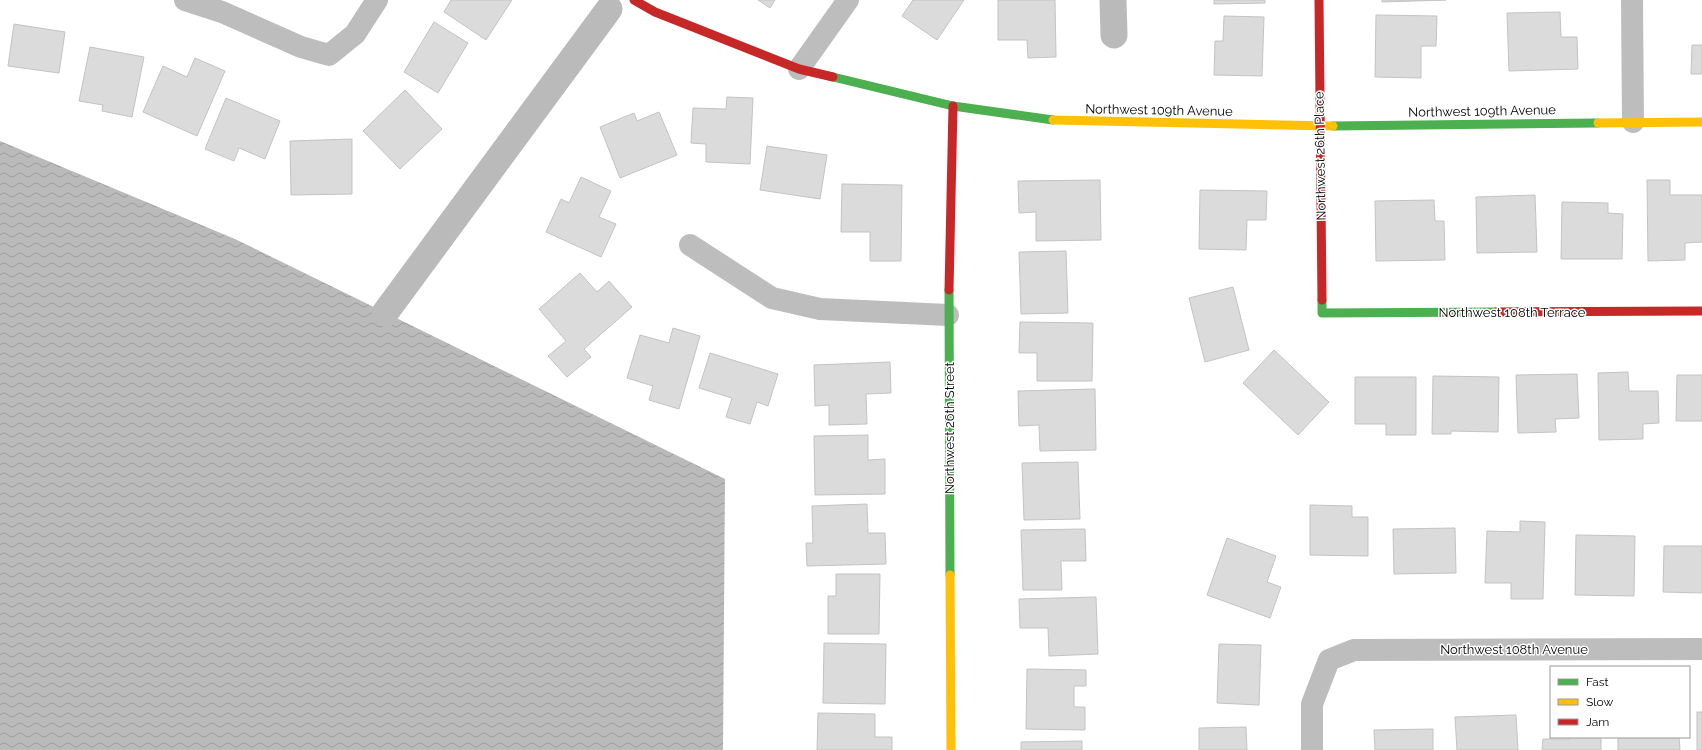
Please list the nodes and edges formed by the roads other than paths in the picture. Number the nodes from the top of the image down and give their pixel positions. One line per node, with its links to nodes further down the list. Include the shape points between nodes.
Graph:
1 (185, 0): 2 (street, via 222,12 301,47 329,55 354,34)
2 (377, 0)
3 (634, 0): 7 (street, Northwest 109th Avenue, via 655,12)
4 (848, 0): 7 (street)
5 (1319, 0): 11 (street, Northwest 26th Place)
6 (1632, 0): 9 (street)
7 (799, 69): 8 (street, Northwest 109th Avenue)
8 (952, 106): 11 (street, Northwest 109th Avenue, via 1063,121); 15 (street, Northwest 26th Street)
9 (1633, 122): 10 (street, Northwest 109th Avenue); 11 (street, Northwest 109th Avenue)
10 (1702, 122)
11 (1320, 126): 14 (street, Northwest 26th Place)
12 (690, 245): 15 (street, via 772,298 820,310)
13 (1702, 311): 14 (street, Northwest 108th Terrace)
14 (1322, 313)
15 (948, 315): 17 (street, Northwest 26th Street)
16 (1702, 649): 18 (street, Northwest 108th Avenue, via 1354,650 1329,660 1312,704)
17 (951, 750)
18 (1312, 750)

